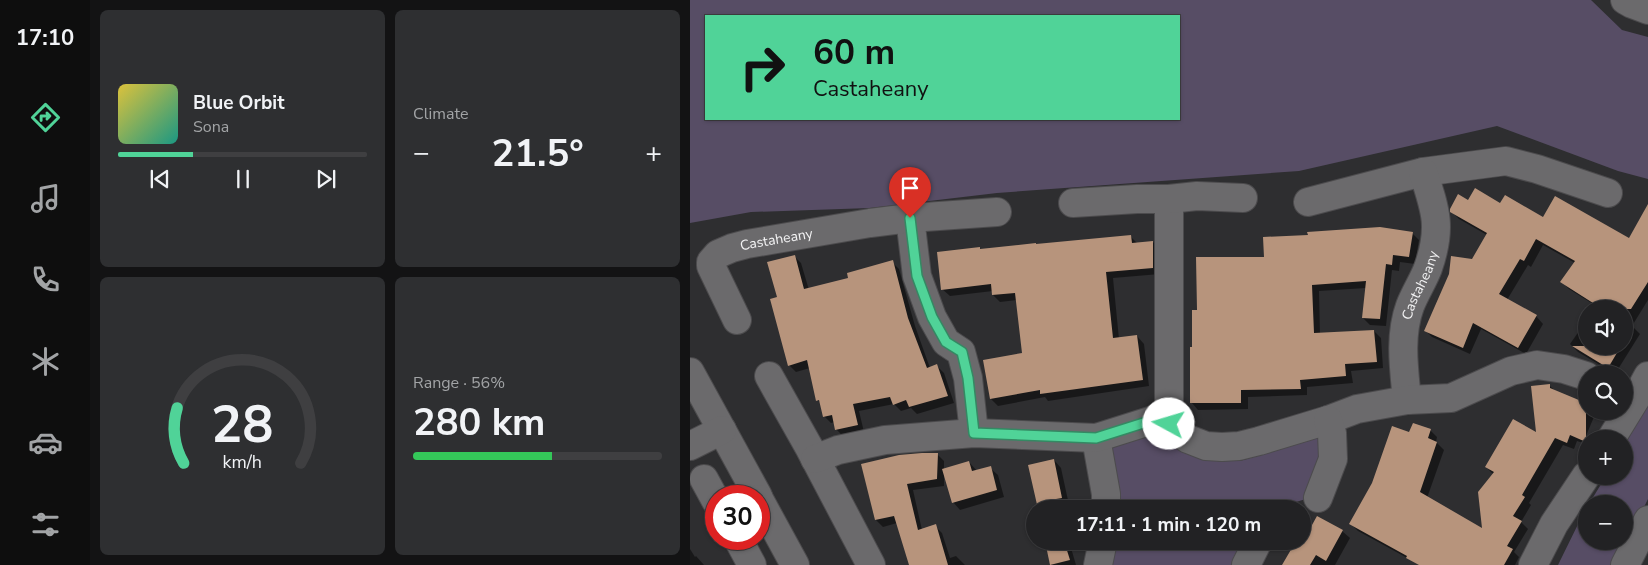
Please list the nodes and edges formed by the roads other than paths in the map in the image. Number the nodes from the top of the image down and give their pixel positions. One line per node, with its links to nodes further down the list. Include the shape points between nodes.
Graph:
1 (1624, 0): 2 (street)
2 (1648, 10)
3 (1424, 172): 4 (street, via 1506,161); 7 (street); 17 (street, Castaheany, via 1435,206 1437,233 1428,269 1410,306 1403,337)
4 (1608, 194)
5 (1169, 198): 6 (street); 8 (street); 19 (street)
6 (1243, 198)
7 (1308, 202)
8 (1073, 203)
9 (997, 212): 10 (street, Castaheany)
10 (910, 218): 11 (street, Castaheany, via 747,244 718,254 711,266); 21 (street, via 917,276 932,317 946,342 962,352)
11 (737, 320)
12 (690, 372): 20 (street)
13 (1578, 373): 17 (street, via 1537,366 1511,372 1452,398)
14 (769, 376): 24 (street)
15 (1648, 376): 16 (street)
16 (1633, 394)
17 (1407, 400): 18 (street, via 1356,409)
18 (1328, 420): 19 (street, via 1259,441 1222,447 1197,443); 27 (street, via 1333,459)
19 (1169, 424): 22 (street, via 1153,420)
20 (722, 430): 23 (street); 25 (street)
21 (974, 433): 22 (street); 24 (street, via 885,440 838,450)
22 (1096, 438): 28 (street)
23 (690, 446)
24 (815, 460): 36 (street)
25 (752, 485)
26 (1580, 485): 39 (street)
27 (1318, 498)
28 (1106, 500)
29 (770, 520): 35 (street)
30 (1648, 520): 40 (street)
31 (744, 550): 34 (street)
32 (1101, 550): 37 (street)
33 (1254, 550): 38 (street)
34 (752, 565)
35 (794, 565)
36 (871, 565)
37 (1098, 565)
38 (1246, 565)
39 (1532, 565)
40 (1625, 565)

